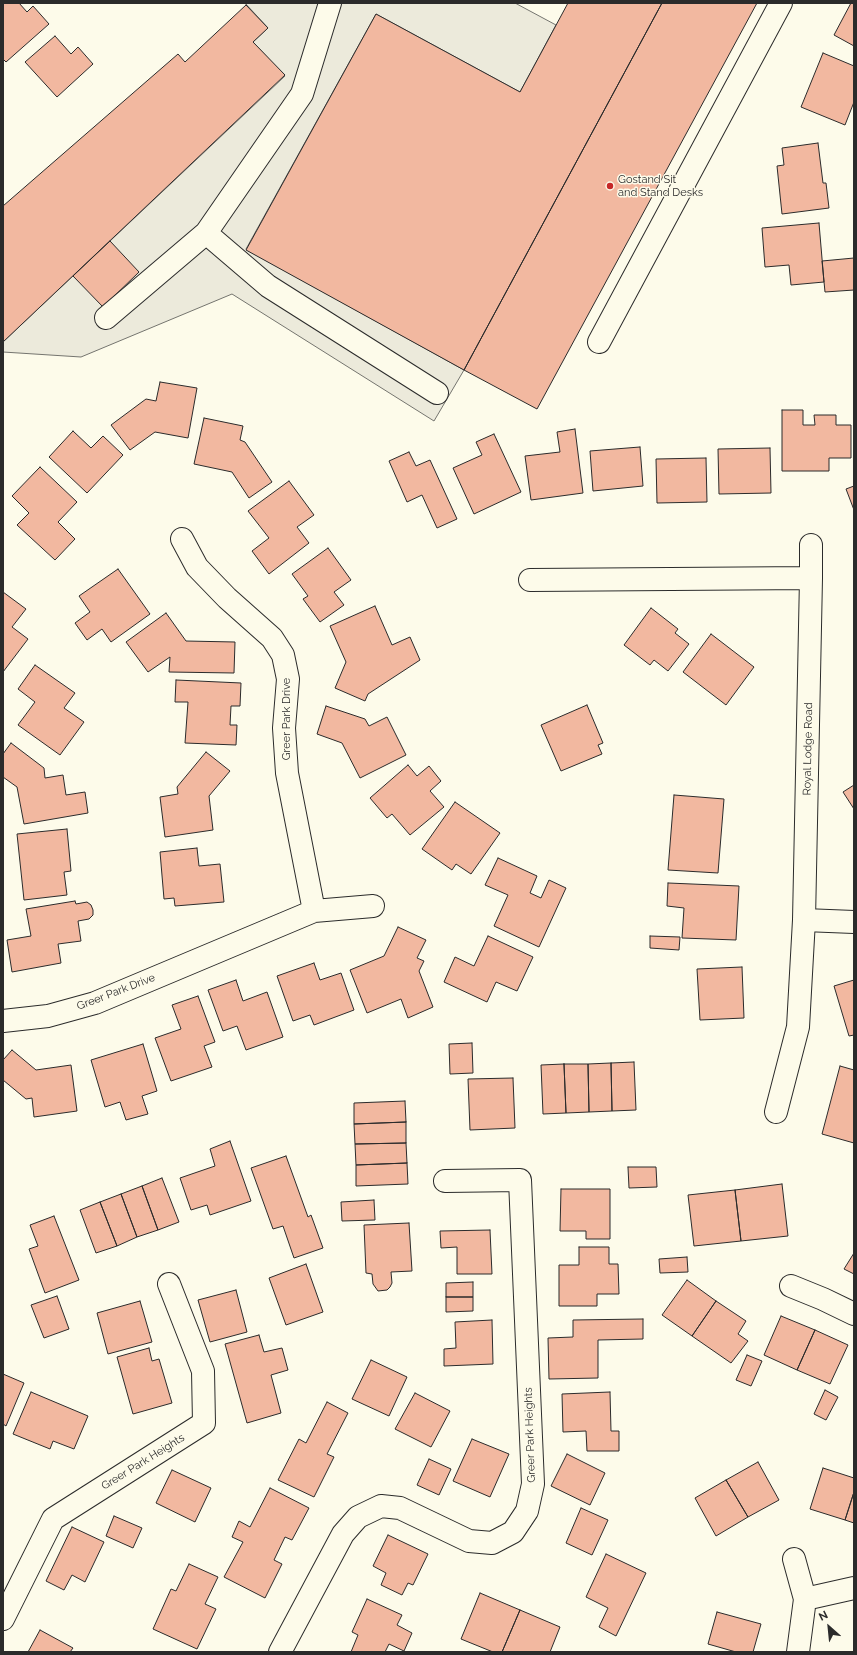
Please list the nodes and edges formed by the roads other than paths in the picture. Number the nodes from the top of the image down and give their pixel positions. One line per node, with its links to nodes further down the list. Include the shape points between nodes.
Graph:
1 (330, 3): 3 (street, via 302,94)
2 (781, 3): 5 (street)
3 (206, 233): 4 (street); 6 (street, via 268,286)
4 (106, 318)
5 (599, 342)
6 (437, 393)
7 (182, 539): 12 (street, Greer Park Drive, via 197,567 272,638 283,656 288,679 284,728 287,773)
8 (811, 545): 9 (street, Royal Lodge Road)
9 (811, 578): 10 (street); 13 (street, Royal Lodge Road)
10 (530, 580)
11 (374, 906): 12 (street, Greer Park Drive)
12 (314, 911): 15 (street, Greer Park Drive, via 95,1003 48,1016)
13 (804, 920): 14 (street); 16 (street, Royal Lodge Road, via 798,1027)
14 (854, 922)
15 (3, 1021)
16 (776, 1112)
17 (445, 1181): 25 (street, Greer Park Heights, via 520,1180 533,1484 527,1511 513,1532 492,1543 469,1541 400,1508 380,1506 358,1517 343,1534)
18 (169, 1284): 24 (street, Greer Park Heights, via 203,1371 204,1423 53,1519)
19 (791, 1286): 20 (street)
20 (854, 1314)
21 (794, 1559): 23 (street)
22 (854, 1588): 23 (street)
23 (805, 1599): 26 (street)
24 (3, 1619)
25 (280, 1652)
26 (798, 1652)

